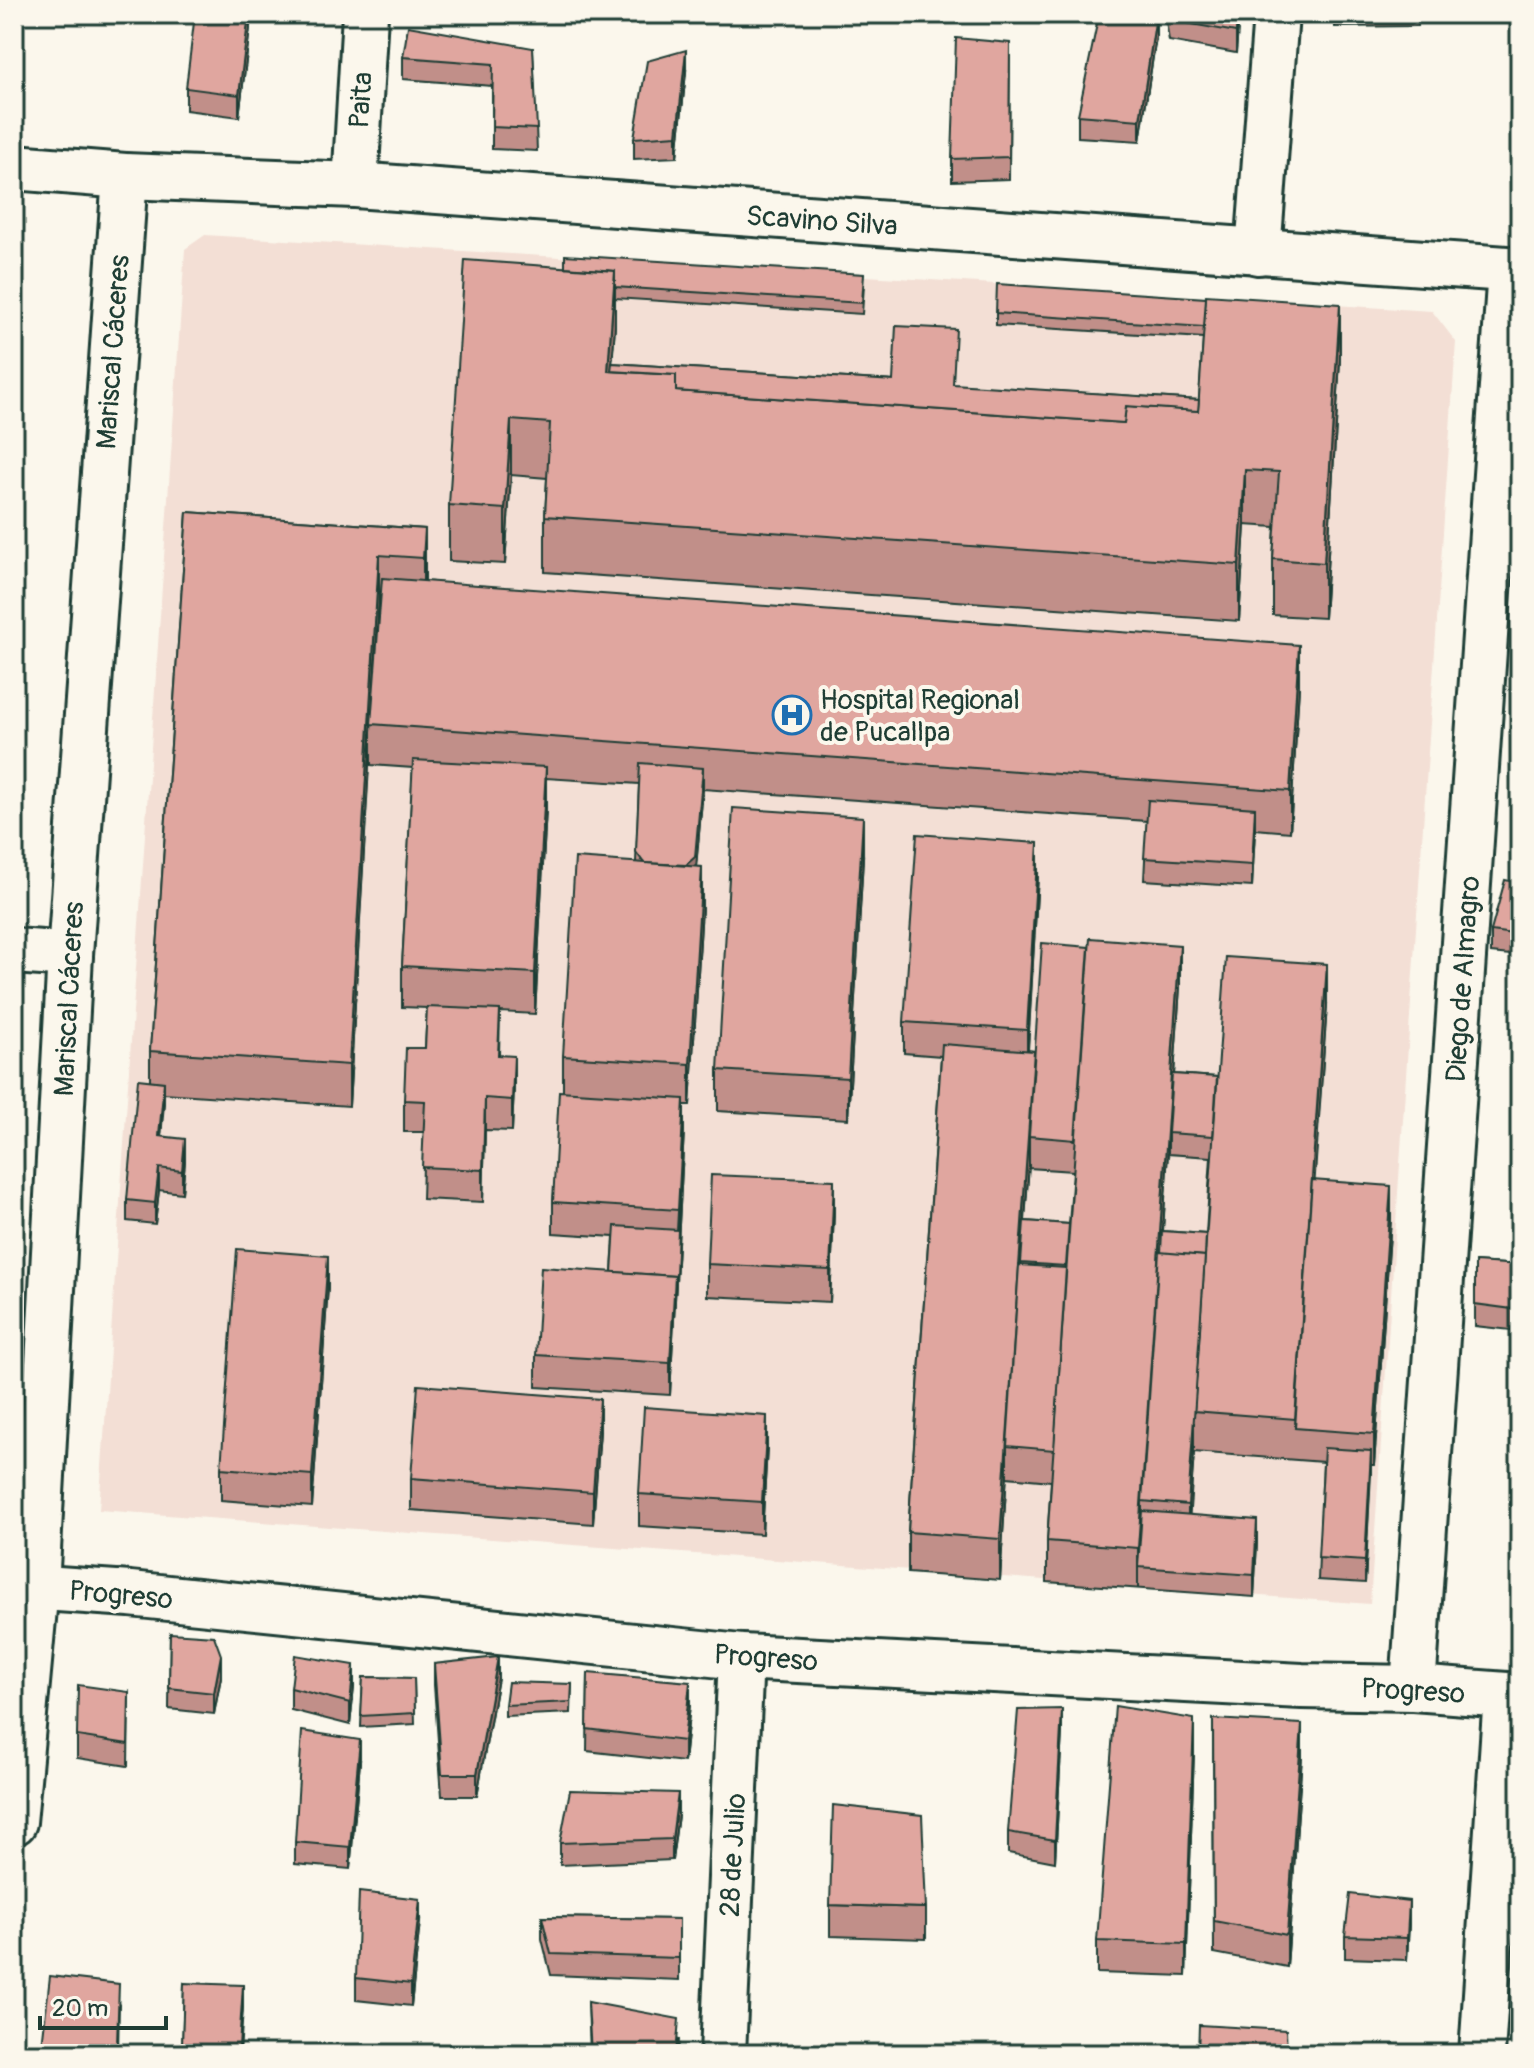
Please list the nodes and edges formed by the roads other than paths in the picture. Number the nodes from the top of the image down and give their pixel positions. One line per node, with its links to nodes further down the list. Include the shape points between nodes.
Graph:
1 (365, 14): 5 (street, Paita)
2 (1276, 14): 6 (street)
3 (14, 167): 4 (street, Scavino Silva)
4 (125, 176): 5 (street, Scavino Silva); 9 (street, Mariscal Cáceres)
5 (355, 185): 6 (street, Scavino Silva)
6 (1258, 252): 7 (street, Scavino Silva)
7 (1515, 270): 12 (street, Diego de Almagro)
8 (14, 951): 9 (street)
9 (70, 955): 10 (street, Mariscal Cáceres)
10 (25, 1586): 11 (street, Progreso); 14 (street, Mariscal Cáceres)
11 (741, 1657): 12 (street, Progreso); 15 (street, 28 de Julio)
12 (1413, 1688): 13 (street, Progreso)
13 (1513, 1695): 16 (street)
14 (14, 1822)
15 (723, 2054)
16 (1482, 2054)

